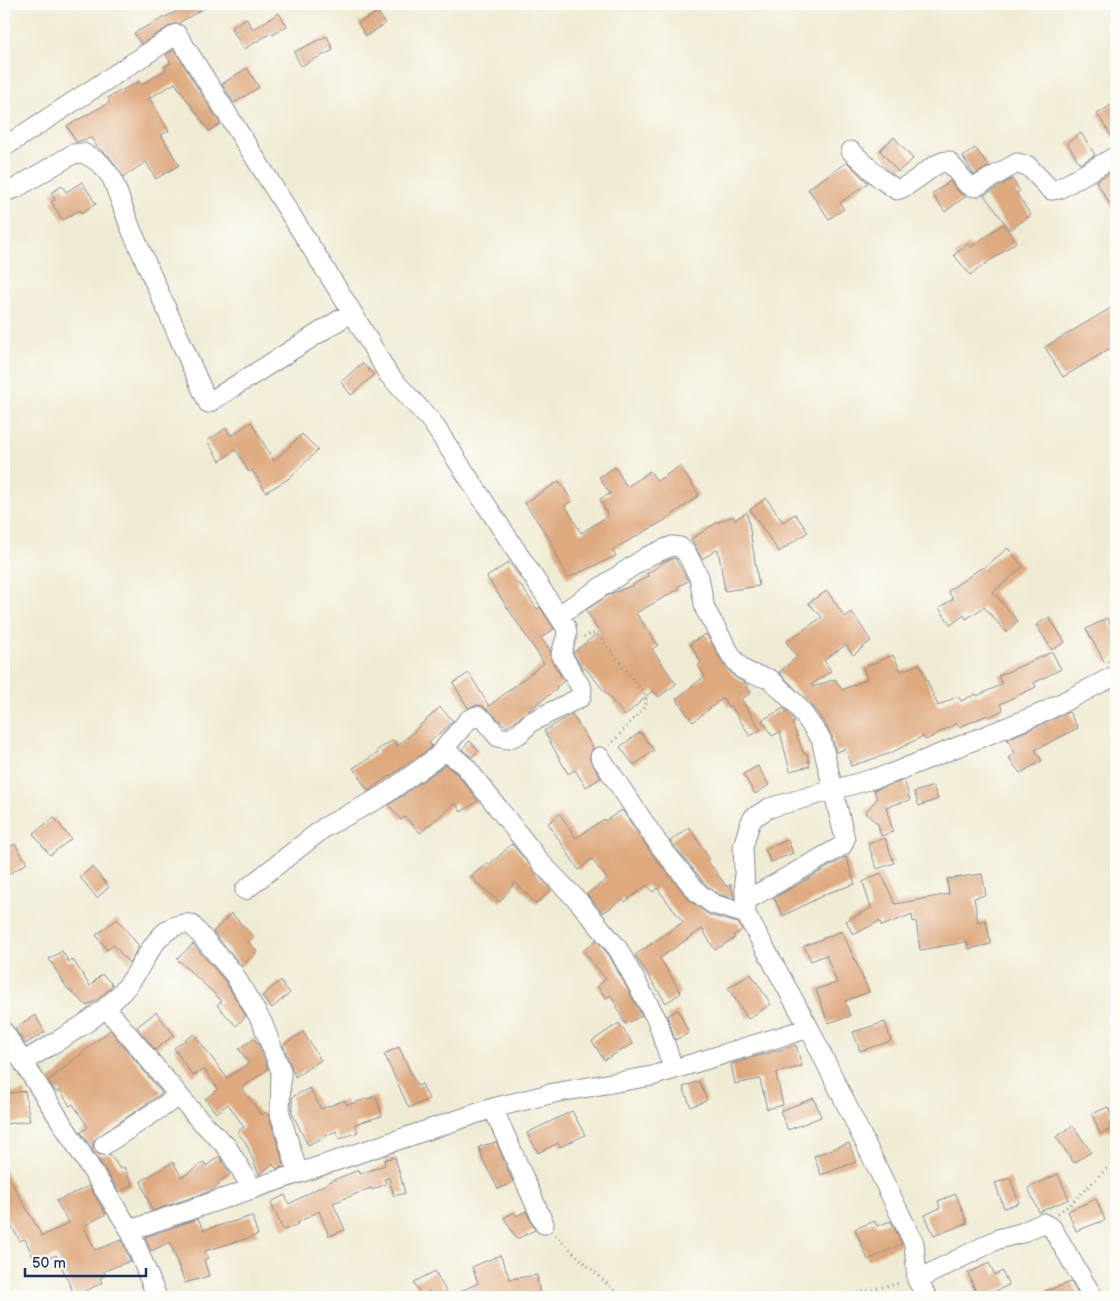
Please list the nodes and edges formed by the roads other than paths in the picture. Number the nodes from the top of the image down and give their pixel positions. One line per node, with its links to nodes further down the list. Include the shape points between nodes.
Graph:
1 (4, 147): 5 (street, via 177,34)
2 (851, 151): 3 (street, via 897,190 909,187 940,161 948,161 967,184 975,187 1017,163 1028,166 1051,190 1058,190)
3 (1116, 156)
4 (4, 192): 5 (street, via 73,154 83,153 100,163 112,178 131,229 208,403)
5 (352, 312): 6 (street, via 388,374 432,422)
6 (559, 614): 8 (street, via 567,636 561,654 582,689 581,697 530,722 519,734 508,739 498,737 477,716 468,720); 10 (street, via 648,556 672,546 680,547 698,577 705,609 732,656 742,669 770,679 797,705 821,739)
7 (1116, 675): 10 (street, via 1033,717 890,774)
8 (444, 749): 11 (street, via 383,796 325,827); 17 (street, via 466,767 542,864 618,949 657,1020)
9 (600, 756): 12 (street, via 660,846 698,893 713,904)
10 (832, 789): 12 (street, via 845,839 842,846); 12 (street, via 769,808 754,818 743,847)
11 (246, 890)
12 (745, 908): 14 (street)
13 (106, 1008): 16 (street); 18 (street); 21 (street, via 129,984 153,944 176,926 191,924 234,974 262,1022 281,1071 280,1114)
14 (809, 1028): 17 (street); 25 (street, via 914,1243)
15 (4, 1032): 16 (street)
16 (23, 1062): 20 (street)
17 (672, 1068): 19 (street, via 652,1076 554,1093)
18 (179, 1096): 20 (street); 22 (street, via 227,1147)
19 (493, 1108): 21 (street); 23 (street)
20 (93, 1152): 24 (street)
21 (298, 1173): 22 (street)
22 (252, 1188): 24 (street)
23 (544, 1224)
24 (130, 1230): 26 (street)
25 (917, 1280): 27 (street); 28 (street, via 998,1239 1043,1223 1052,1228)
26 (157, 1297)
27 (927, 1297)
28 (1092, 1297)

